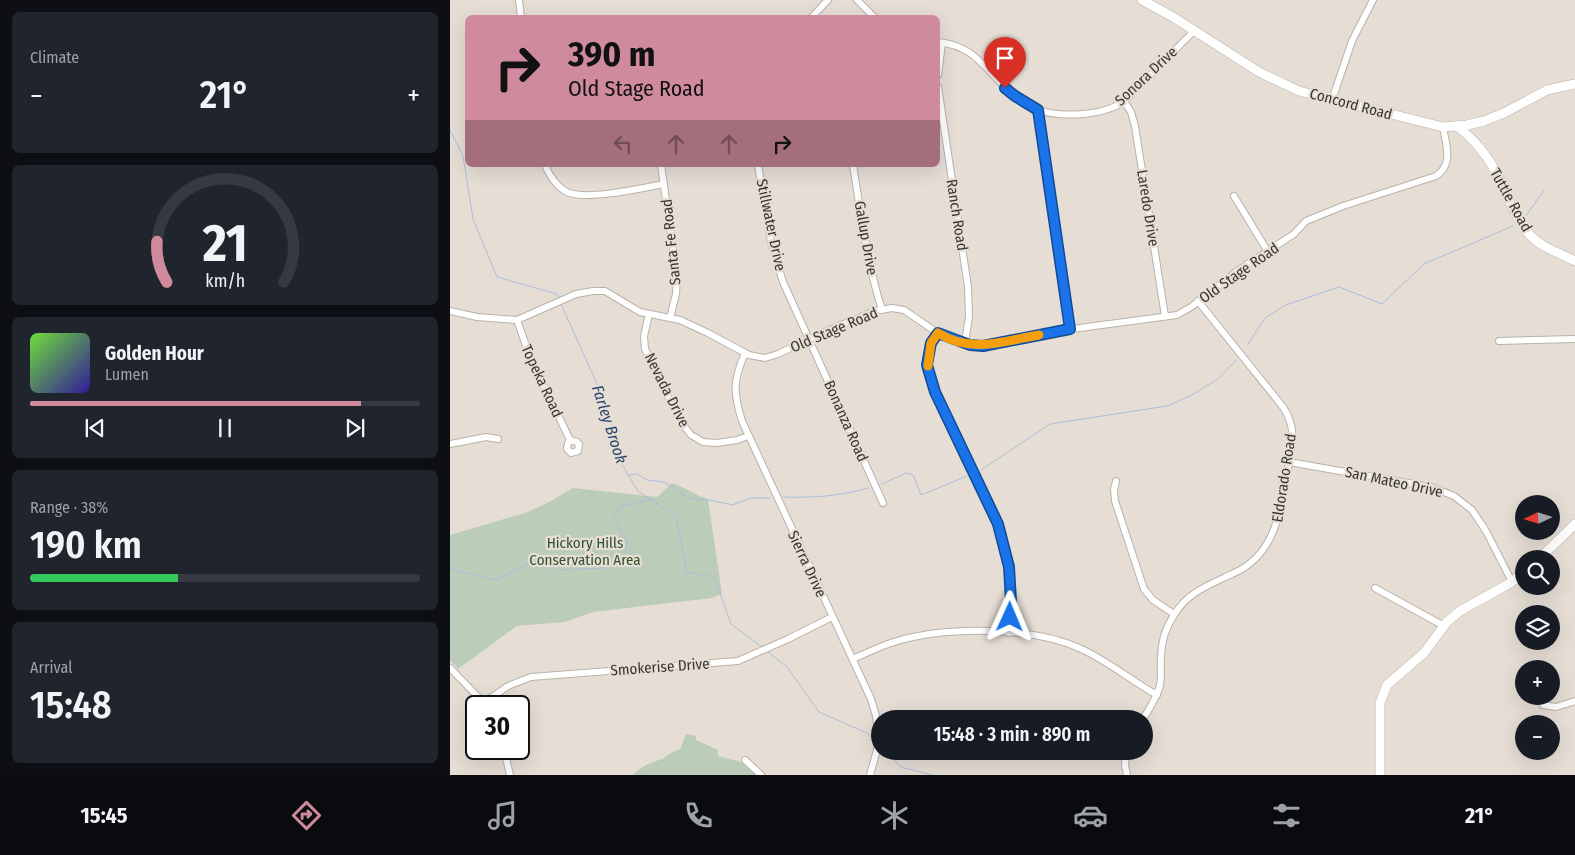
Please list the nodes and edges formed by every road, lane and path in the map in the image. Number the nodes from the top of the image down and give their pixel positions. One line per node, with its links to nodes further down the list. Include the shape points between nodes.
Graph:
1 (519, 0): 6 (street)
2 (828, 0): 7 (street)
3 (857, 0): 8 (street)
4 (1372, 0): 13 (street, via 1352,41)
5 (1148, 1): 9 (main road, Concord Road)
6 (521, 15)
7 (814, 15)
8 (872, 15)
9 (1194, 31): 13 (main road, Concord Road, via 1259,72 1299,91); 14 (street, Sonora Drive)
10 (940, 43): 15 (street, Sonora Drive, via 965,49 1015,96)
11 (1575, 84): 16 (main road, Concord Road, via 1547,90 1484,121)
12 (940, 100): 38 (street, Ranch Road, via 968,287 969,316)
13 (1332, 100): 17 (main road, Concord Road)
14 (1124, 101): 15 (street, Sonora Drive, via 1110,109 1095,112 1061,114); 30 (street, Laredo Drive, via 1135,126)
15 (1038, 110): 33 (street)
16 (1456, 126): 17 (main road, Concord Road); 25 (main road, Tuttle Road, via 1486,157 1529,235)
17 (1442, 127): 24 (street, Old Stage Road, via 1448,161 1443,171 1306,221)
18 (546, 167): 22 (street, via 566,192 577,194 591,195)
19 (661, 167): 22 (street, Santa Fe Road)
20 (758, 167): 35 (street, Stillwater Drive, via 771,242 783,282)
21 (853, 167): 27 (street, Gallup Drive, via 874,287)
22 (664, 184): 31 (street, Santa Fe Road, via 677,278)
23 (1234, 196): 24 (street)
24 (1268, 252): 26 (street, Old Stage Road)
25 (1575, 261)
26 (1198, 301): 30 (street, Old Stage Road, via 1177,315); 44 (street, Eldorado Road, via 1288,416 1293,435)
27 (882, 310): 34 (street, Old Stage Road, via 904,310); 35 (street, Old Stage Road)
28 (450, 311): 32 (street, Old Stage Road)
29 (649, 314): 31 (street, Old Stage Road); 32 (street, Old Stage Road, via 605,291 593,291 576,294); 40 (street, Nevada Drive, via 645,348 668,398 691,436 703,442 717,443)
30 (1165, 316): 33 (street, Old Stage Road)
31 (670, 318): 39 (street, Old Stage Road)
32 (517, 320): 42 (street, Topeka Road, via 530,357)
33 (1070, 329): 38 (street, Old Stage Road, via 983,346)
34 (938, 333): 38 (street, Old Stage Road); 55 (street, via 931,343 927,365 935,392 998,524 1010,575)
35 (809, 339): 39 (street, Old Stage Road, via 765,358); 46 (street, Bonanza Road)
36 (1575, 339): 37 (street)
37 (1500, 341)
38 (965, 343)
39 (745, 353): 40 (street, Sierra Drive, via 734,389)
40 (748, 436): 53 (street, Sierra Drive)
41 (498, 439): 43 (street, via 486,437)
42 (570, 440)
43 (450, 444)
44 (1289, 462): 50 (street, San Mateo Drive, via 1432,487 1454,496 1472,510); 52 (street, Eldorado Road, via 1278,523 1265,547 1240,570 1194,592)
45 (1116, 480): 52 (street, via 1115,501 1141,582 1153,600)
46 (883, 503)
47 (1575, 524): 48 (main road)
48 (1548, 550)
49 (1515, 580): 50 (main road)
50 (1512, 582): 54 (main road, via 1460,611)
51 (1375, 588): 54 (street)
52 (1174, 614): 60 (street, Eldorado Road, via 1162,645)
53 (832, 617): 56 (street, Sierra Drive); 59 (street, Smokerise Drive, via 738,661 530,676)
54 (1444, 626): 71 (main road, via 1414,664 1390,682 1382,694)
55 (1009, 632): 56 (street, via 920,636 887,644); 60 (street, via 1078,647)
56 (853, 659): 69 (street, Sierra Drive, via 876,716 878,750)
57 (450, 668): 58 (street)
58 (477, 695)
59 (497, 695)
60 (1157, 695): 63 (street, Eldorado Road)
61 (1575, 701): 62 (street, via 1556,707)
62 (1544, 705)
63 (1148, 710)
64 (507, 760): 67 (street)
65 (745, 760): 68 (street)
66 (1125, 760): 70 (street)
67 (510, 775)
68 (761, 775)
69 (870, 775)
70 (1127, 775)
71 (1380, 775)

